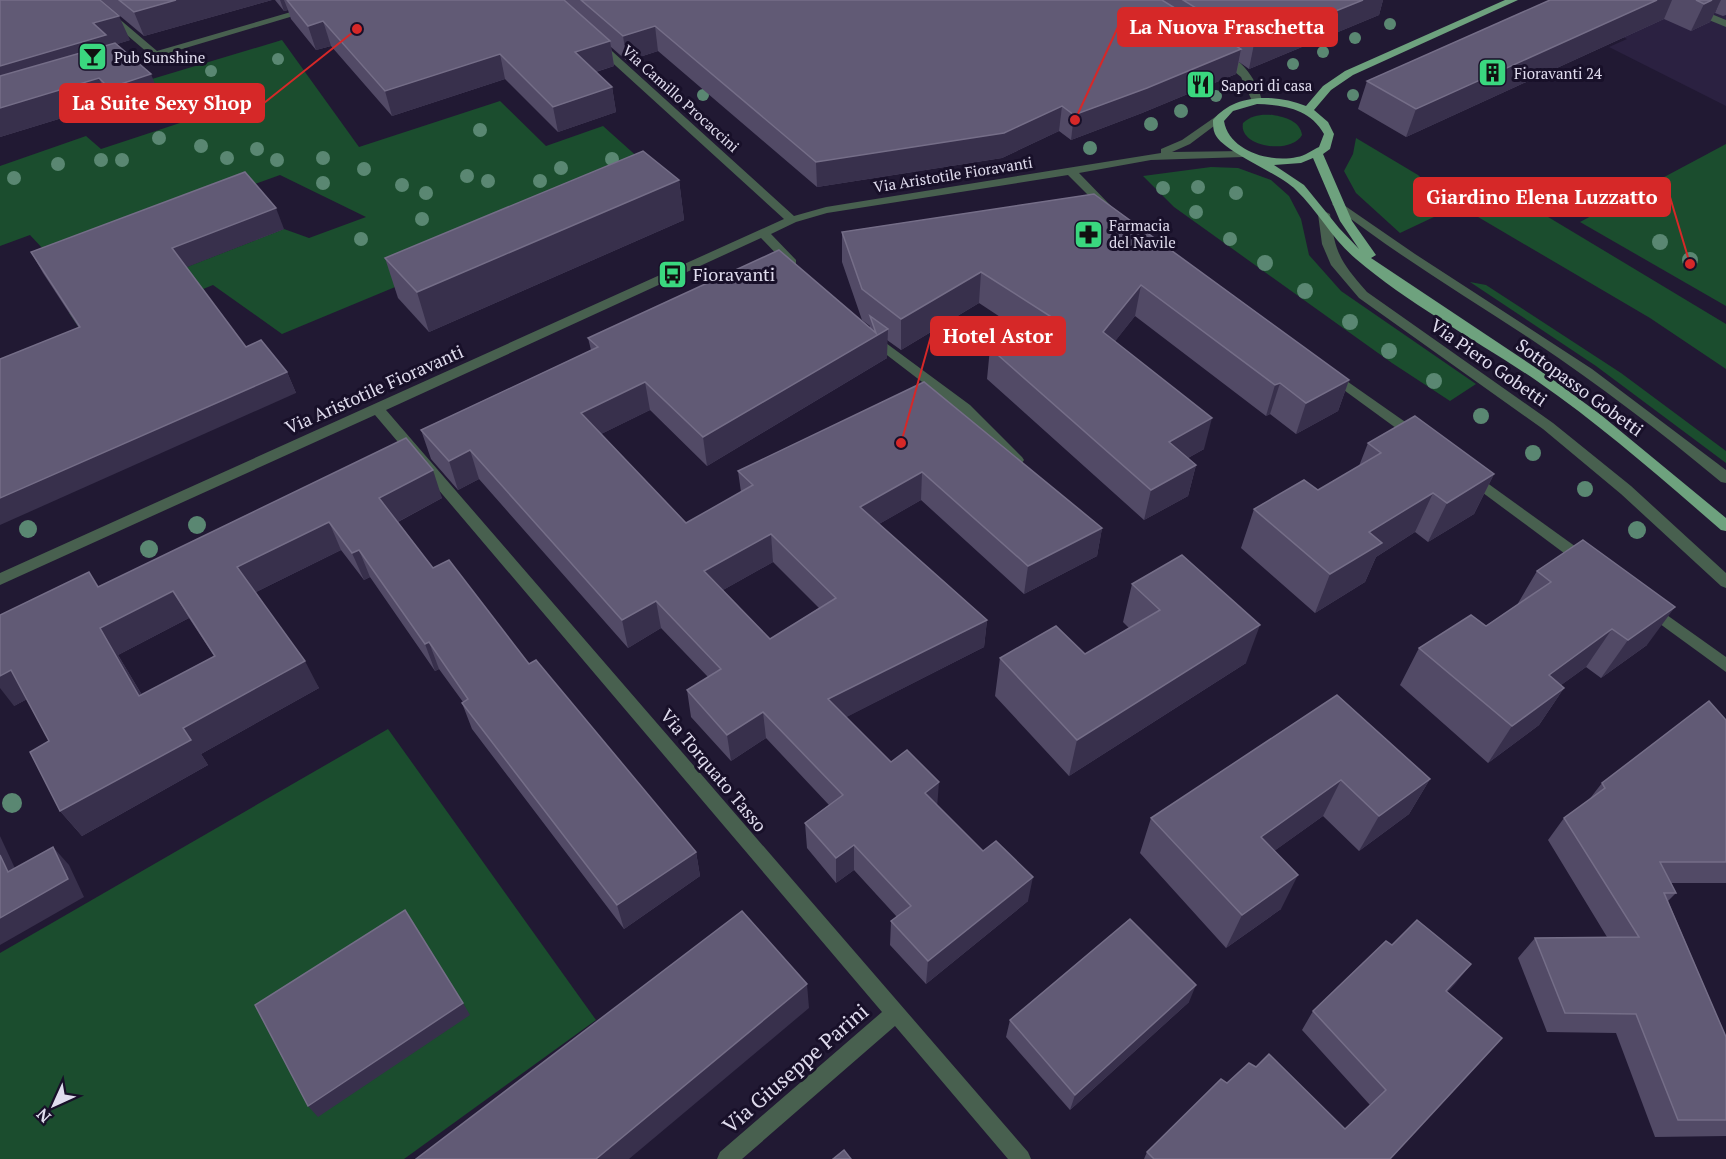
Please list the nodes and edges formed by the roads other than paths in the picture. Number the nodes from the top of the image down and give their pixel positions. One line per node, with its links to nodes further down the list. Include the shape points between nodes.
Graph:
1 (91, 0): 10 (street)
2 (342, 0): 10 (street)
3 (1513, 0): 13 (main road, via 1348,73 1327,88)
4 (1712, 4): 5 (street)
5 (1706, 15): 6 (street); 7 (street)
6 (1682, 16)
7 (1726, 24)
8 (593, 40): 23 (street, Via Camillo Procaccini)
9 (1210, 49): 12 (street, via 1246,74)
10 (155, 54): 11 (street)
11 (99, 70)
12 (1257, 101): 13 (main road, via 1286,103); 14 (main road, via 1233,106)
13 (1307, 111): 16 (main road, via 1320,120 1329,134 1329,142)
14 (1218, 118): 15 (main road, via 1221,137); 17 (street, Via Aristotile Fioravanti, via 1186,142)
15 (1244, 154): 17 (street, Via Aristotile Fioravanti); 18 (main road)
16 (1317, 154): 18 (main road, via 1291,162); 20 (main road)
17 (1151, 157): 19 (street, Via Aristotile Fioravanti)
18 (1258, 159): 22 (main road, via 1300,187)
19 (1071, 172): 21 (street); 23 (street, Via Aristotile Fioravanti, via 826,210)
20 (1338, 204): 26 (main road, Sottopasso Gobetti, via 1369,254); 33 (street, via 1401,251 1606,384)
21 (1114, 213)
22 (1324, 214): 26 (main road, Sottopasso Gobetti, via 1360,256); 37 (street, Via Piero Gobetti, via 1336,265 1363,295 1548,426 1626,490)
23 (792, 220): 24 (street, Via Aristotile Fioravanti)
24 (763, 233): 25 (street); 29 (street, Via Aristotile Fioravanti)
25 (798, 269)
26 (1404, 288): 34 (main road, Sottopasso Gobetti, via 1596,418)
27 (856, 325): 31 (street, via 965,408)
28 (1316, 362): 30 (street)
29 (376, 407): 36 (street, Via Aristotile Fioravanti); 40 (street, Via Torquato Tasso)
30 (1429, 445)
31 (1017, 460)
32 (1457, 466): 35 (street)
33 (1726, 478)
34 (1726, 526)
35 (1594, 568)
36 (0, 579)
37 (1726, 582)
38 (1641, 602): 39 (street)
39 (1726, 666)
40 (895, 1013): 41 (street, Via Giuseppe Parini); 42 (street, Via Torquato Tasso)
41 (727, 1159)
42 (1021, 1159)

